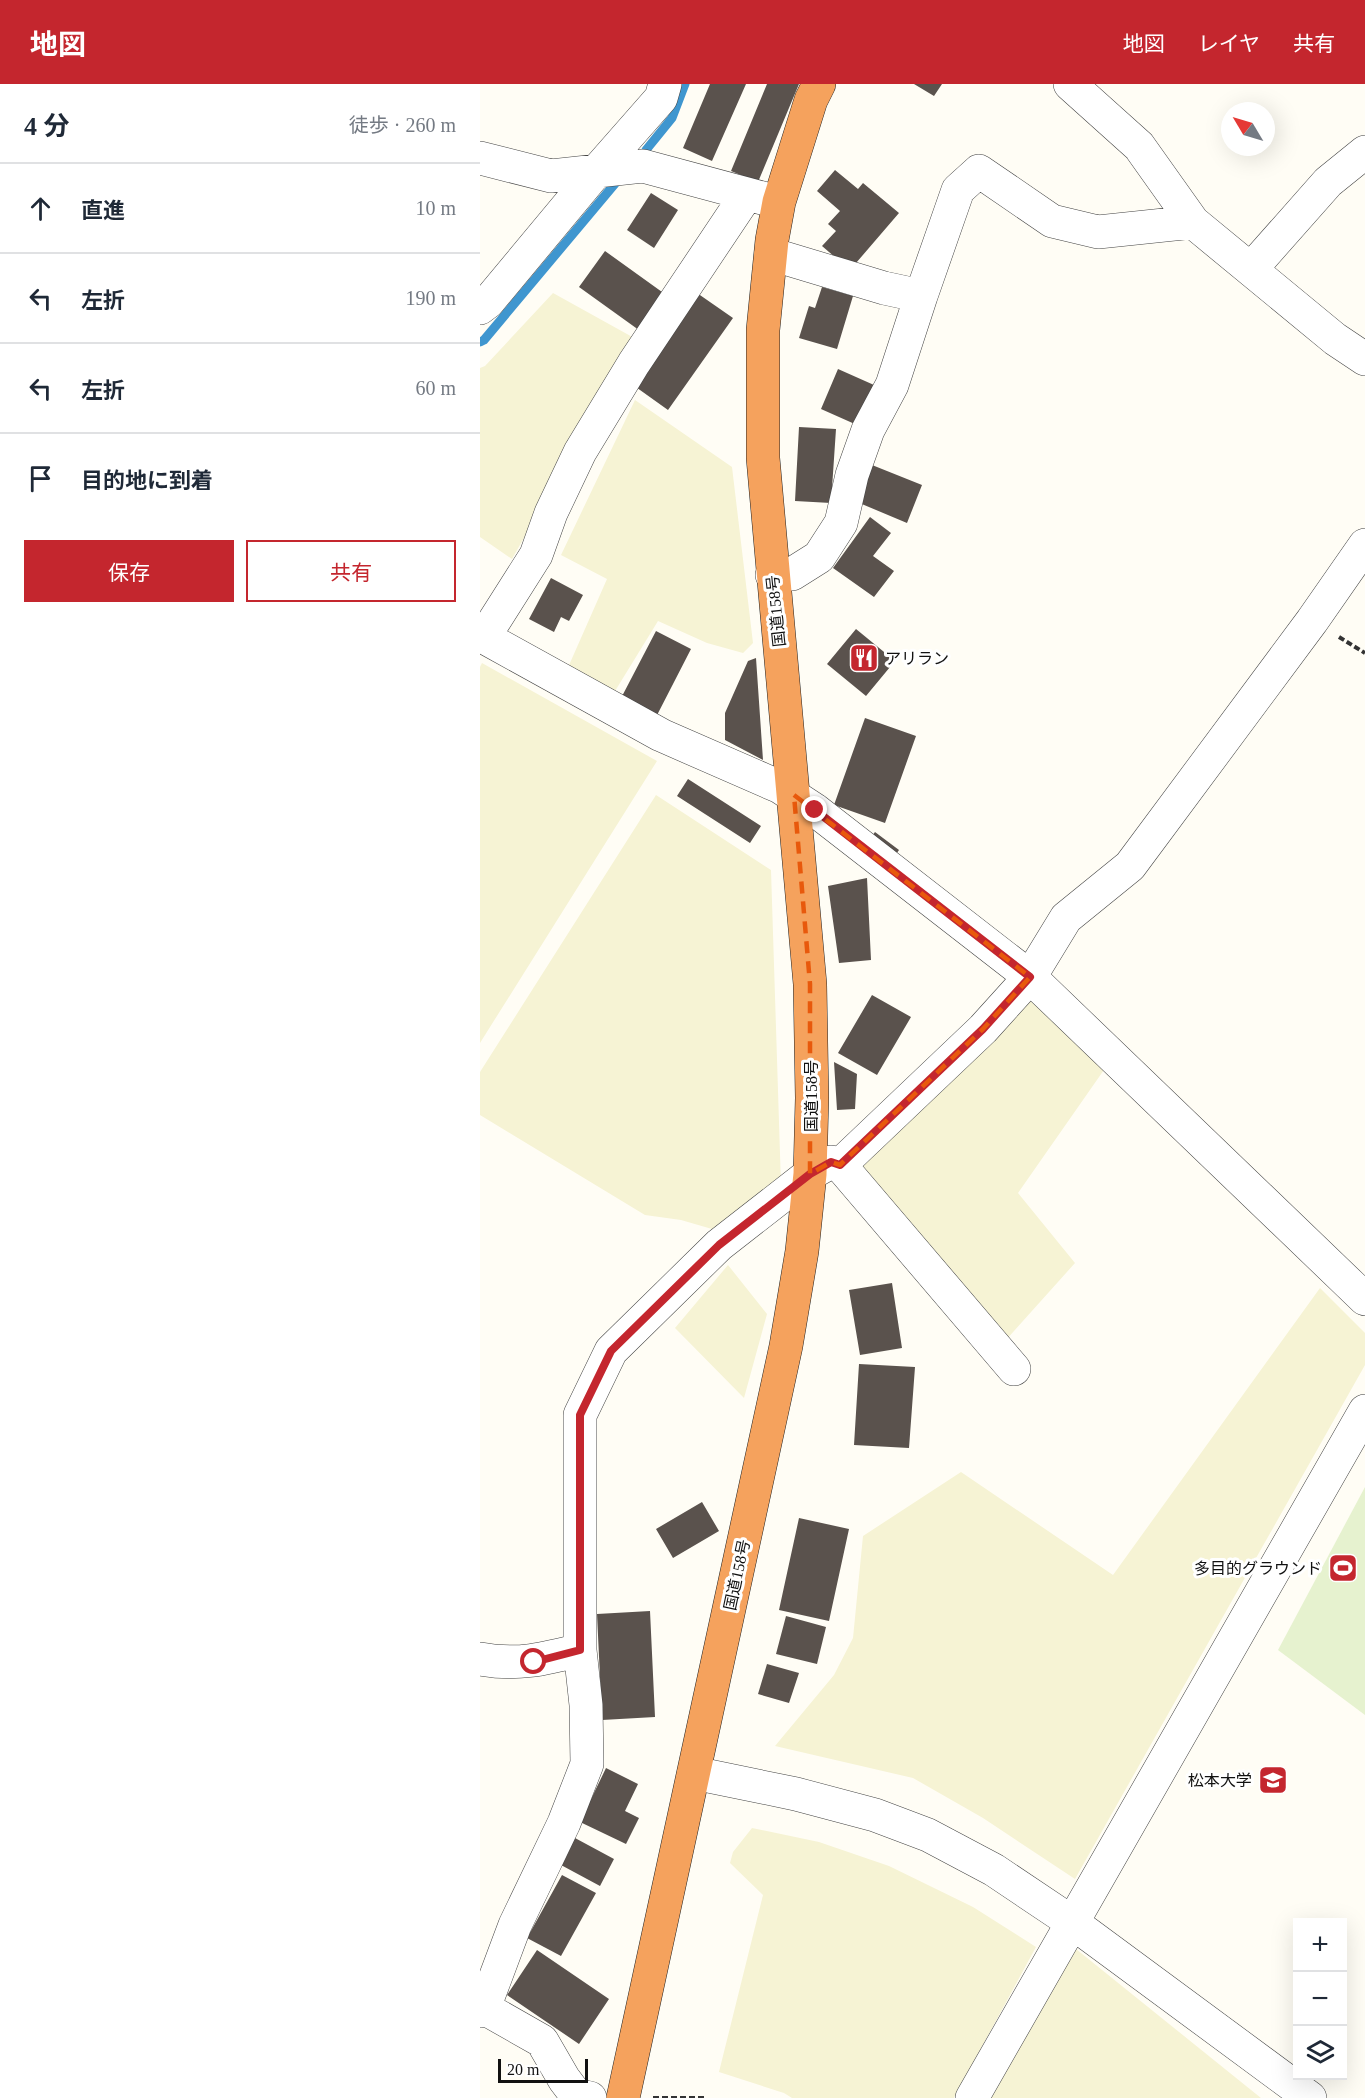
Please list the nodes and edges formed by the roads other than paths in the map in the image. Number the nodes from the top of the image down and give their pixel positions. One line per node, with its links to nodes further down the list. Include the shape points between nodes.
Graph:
1 (665, 84): 6 (street, via 661,98)
2 (819, 84): 8 (highway, 国道158号)
3 (1070, 84): 9 (street, via 1139,146)
4 (1365, 152): 11 (street, via 1328,182)
5 (480, 158): 6 (street, via 551,176)
6 (596, 172): 7 (street, via 643,166); 13 (street)
7 (747, 194): 8 (street); 17 (street, via 634,363 580,452 536,555)
8 (779, 202): 10 (highway, 国道158号)
9 (1193, 222): 11 (street); 12 (street, via 1098,232 1052,221 979,171 958,190)
10 (771, 254): 12 (street); 16 (highway, 国道158号, via 763,330 762,391)
11 (1251, 269): 14 (street)
12 (921, 296): 16 (street, via 892,386 868,430 852,475 841,522 819,557 792,574)
13 (480, 308)
14 (1365, 359)
15 (1365, 545): 19 (street, via 1130,866 1066,918)
16 (772, 576): 18 (highway, 国道158号)
17 (482, 636): 18 (street, via 661,735)
18 (794, 795): 19 (street); 20 (highway, 国道158号, via 810,984 812,1098)
19 (1030, 977): 20 (street, via 983,1029); 21 (street)
20 (825, 1169): 22 (street); 24 (street, via 719,1245 611,1351 580,1415); 26 (highway, 国道158号, via 802,1251 786,1346)
21 (1365, 1299)
22 (1014, 1370)
23 (1365, 1411): 27 (street)
24 (580, 1650): 25 (street, via 534,1662); 28 (street, via 587,1764)
25 (480, 1659)
26 (694, 1773): 27 (street, via 796,1794 875,1815 928,1835 994,1870); 30 (highway, 国道158号)
27 (1073, 1923): 31 (street); 32 (street)
28 (482, 2009): 29 (street, via 542,2041 576,2095)
29 (590, 2098)
30 (622, 2098)
31 (972, 2098)
32 (1310, 2098)

